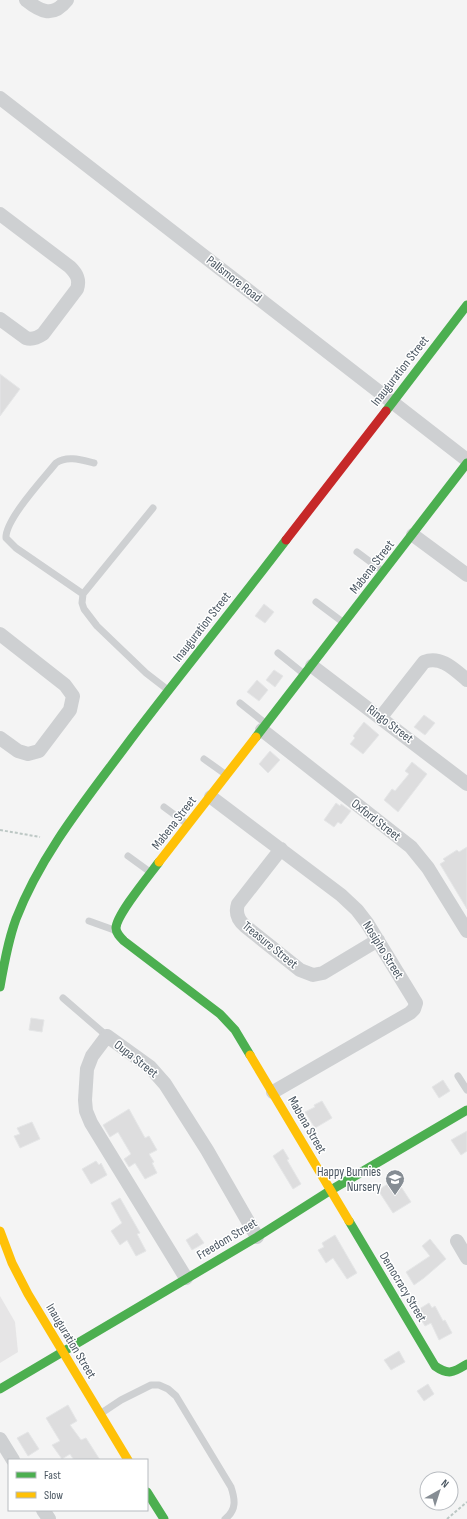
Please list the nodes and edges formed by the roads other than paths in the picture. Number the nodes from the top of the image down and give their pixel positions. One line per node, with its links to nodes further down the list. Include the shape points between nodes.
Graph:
1 (26, 0): 2 (street, via 42,11 50,12 62,6)
2 (67, 0)
3 (0, 98): 7 (street, Pallsmore Road)
4 (0, 214): 6 (street, via 70,267 79,283 38,338 26,338)
5 (467, 305): 7 (street, Inauguration Street)
6 (0, 319)
7 (393, 402): 8 (street, Pallsmore Road); 22 (street, Inauguration Street)
8 (467, 461): 11 (street, Mabena Street)
9 (94, 464): 15 (lane, via 73,459 56,463 15,515 6,534 6,538 16,548)
10 (153, 508): 15 (lane)
11 (413, 535): 13 (street, Mabena Street); 14 (street)
12 (357, 552): 13 (lane)
13 (384, 572): 17 (street, Mabena Street)
14 (467, 575)
15 (83, 594): 22 (lane, via 84,609 97,626 146,673)
16 (316, 602): 17 (lane)
17 (344, 623): 20 (street, Mabena Street)
18 (0, 634): 26 (street, via 65,684 73,696 70,710 39,751 28,754 18,751)
19 (278, 653): 20 (lane)
20 (308, 670): 24 (street, Ringo Street); 25 (street, Mabena Street)
21 (467, 680): 24 (street, via 441,661 429,659)
22 (168, 690): 40 (street, Inauguration Street, via 77,810 30,885 6,949)
23 (240, 703): 25 (lane)
24 (381, 717): 29 (street, Ringo Street)
25 (264, 727): 28 (street, Mabena Street); 38 (street, Oxford Street, via 415,851)
26 (0, 738)
27 (204, 758): 28 (lane)
28 (227, 776): 30 (street, Mabena Street)
29 (467, 784)
30 (211, 797): 32 (street, Mabena Street); 33 (street, Nosipho Street)
31 (164, 807): 32 (lane)
32 (188, 825): 35 (street, Mabena Street)
33 (281, 849): 39 (street, Nosipho Street, via 351,904); 39 (street, Treasure Street, via 238,904 238,918 245,926 300,970 313,975 323,973)
34 (128, 856): 35 (lane)
35 (151, 873): 37 (street, Mabena Street, via 121,914)
36 (89, 921): 37 (lane)
37 (116, 930): 45 (street, Mabena Street, via 124,941 227,1019)
38 (467, 931)
39 (378, 940): 45 (street, Nosipho Street, via 416,1003 414,1009 410,1014)
40 (0, 987)
41 (63, 998): 42 (lane)
42 (107, 1036): 49 (street, Oupa Street, via 150,1067 165,1084); 52 (street, Oupa Street, via 92,1056 87,1069 86,1111)
43 (458, 1076): 44 (lane)
44 (467, 1090)
45 (273, 1092): 47 (street, Mabena Street)
46 (467, 1110): 47 (street, Freedom Street)
47 (331, 1190): 49 (street, Freedom Street); 54 (street, Democracy Street, via 435,1366 449,1373)
48 (0, 1231): 53 (street, Inauguration Street, via 5,1248 21,1280)
49 (257, 1237): 52 (street, Freedom Street)
50 (457, 1241): 51 (street)
51 (467, 1258)
52 (186, 1278): 53 (street, Freedom Street)
53 (62, 1352): 55 (street, Freedom Street); 56 (street, Inauguration Street)
54 (467, 1364)
55 (0, 1390)
56 (100, 1414): 59 (street, Inauguration Street); 62 (lane, via 151,1385 168,1389 176,1396 231,1487 235,1498 234,1505 230,1516)
57 (0, 1439): 58 (street)
58 (12, 1459)
59 (127, 1459)
60 (148, 1494): 61 (street)
61 (164, 1519)
62 (225, 1519)

